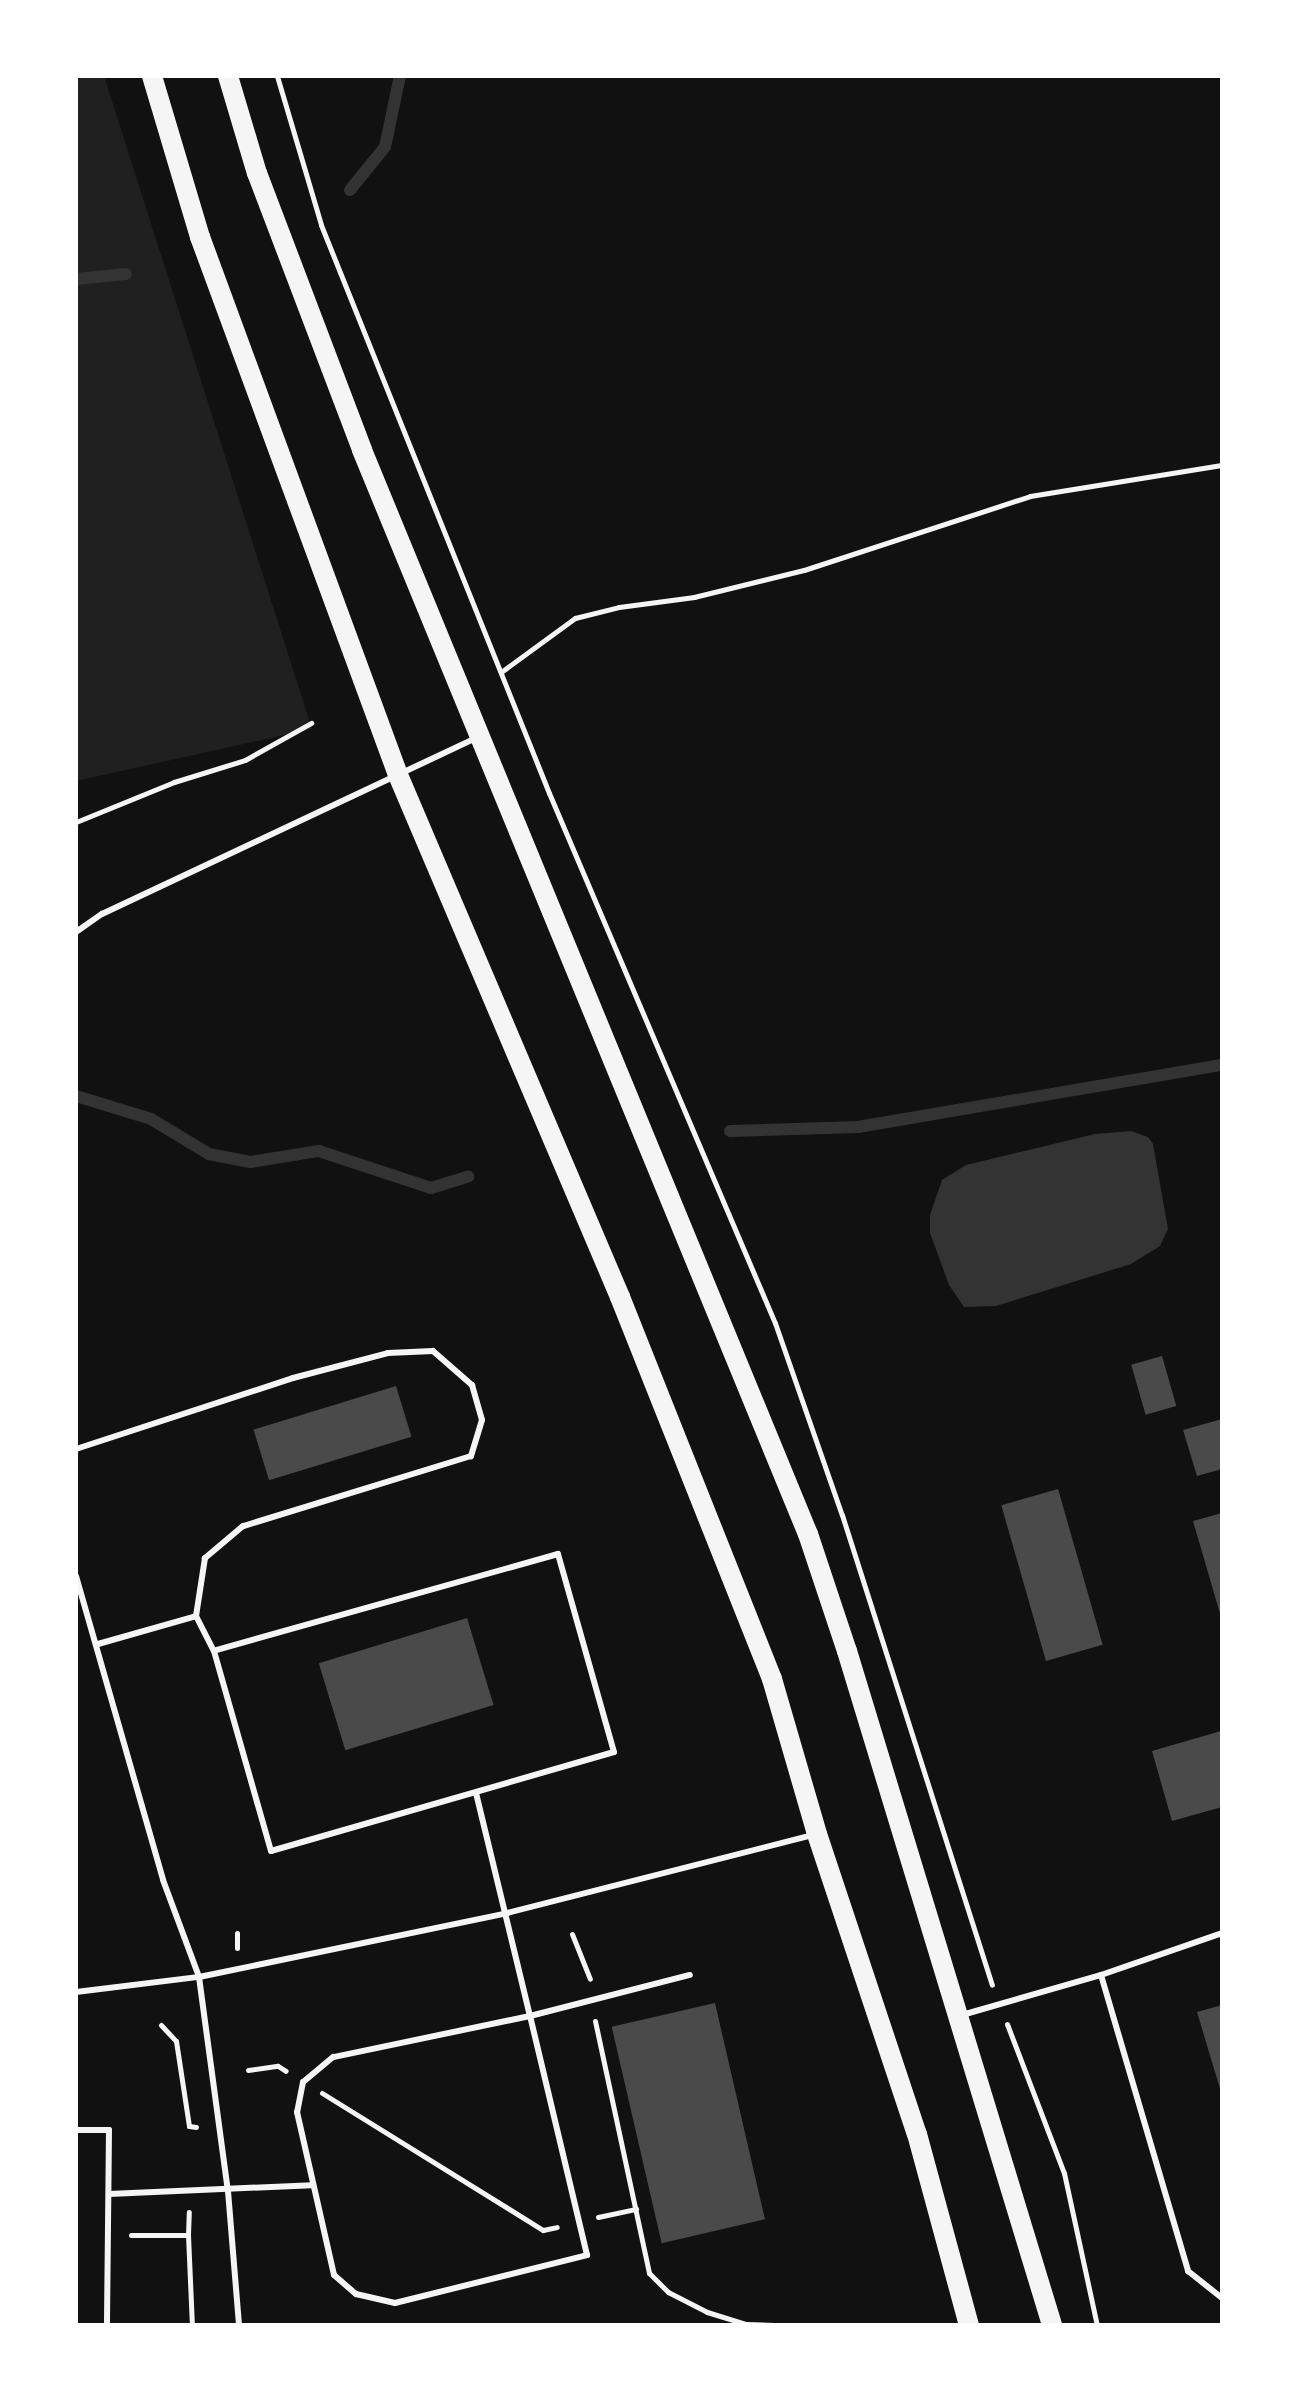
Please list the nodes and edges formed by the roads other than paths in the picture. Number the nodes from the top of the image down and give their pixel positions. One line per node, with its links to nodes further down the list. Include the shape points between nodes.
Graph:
1 (152, 76): 4 (main road, via 200,237)
2 (228, 76): 3 (main road, via 257,173 362,450)
3 (479, 737): 4 (lane); 20 (main road, via 808,1534)
4 (398, 775): 5 (lane, via 102,914); 12 (main road, via 620,1297 772,1679)
5 (76, 932)
6 (76, 1449): 8 (lane, via 293,1378 388,1353 433,1351 472,1385 482,1420 471,1456 243,1526 205,1558)
7 (76, 1576): 9 (lane)
8 (196, 1616): 9 (lane); 10 (lane)
9 (98, 1644): 17 (lane, via 163,1880)
10 (214, 1651): 11 (lane, via 271,1851); 11 (lane, via 558,1554 614,1752)
11 (476, 1793): 13 (lane)
12 (817, 1834): 13 (lane); 28 (main road, via 917,2134)
13 (507, 1913): 17 (lane); 19 (lane)
14 (1222, 1933): 16 (lane)
15 (690, 1975): 19 (lane)
16 (1101, 1975): 20 (lane); 25 (lane, via 1188,2271)
17 (199, 1977): 18 (lane); 23 (lane)
18 (76, 1992)
19 (530, 2016): 22 (lane, via 333,2057 303,2082 297,2112); 22 (lane, via 587,2255 395,2303 356,2294 334,2275)
20 (956, 2017): 29 (main road)
21 (76, 2130): 24 (lane, via 109,2130)
22 (312, 2185): 23 (lane)
23 (228, 2191): 24 (lane); 27 (lane)
24 (109, 2194): 26 (lane)
25 (1222, 2298)
26 (107, 2325)
27 (239, 2325)
28 (969, 2325)
29 (1052, 2325)

